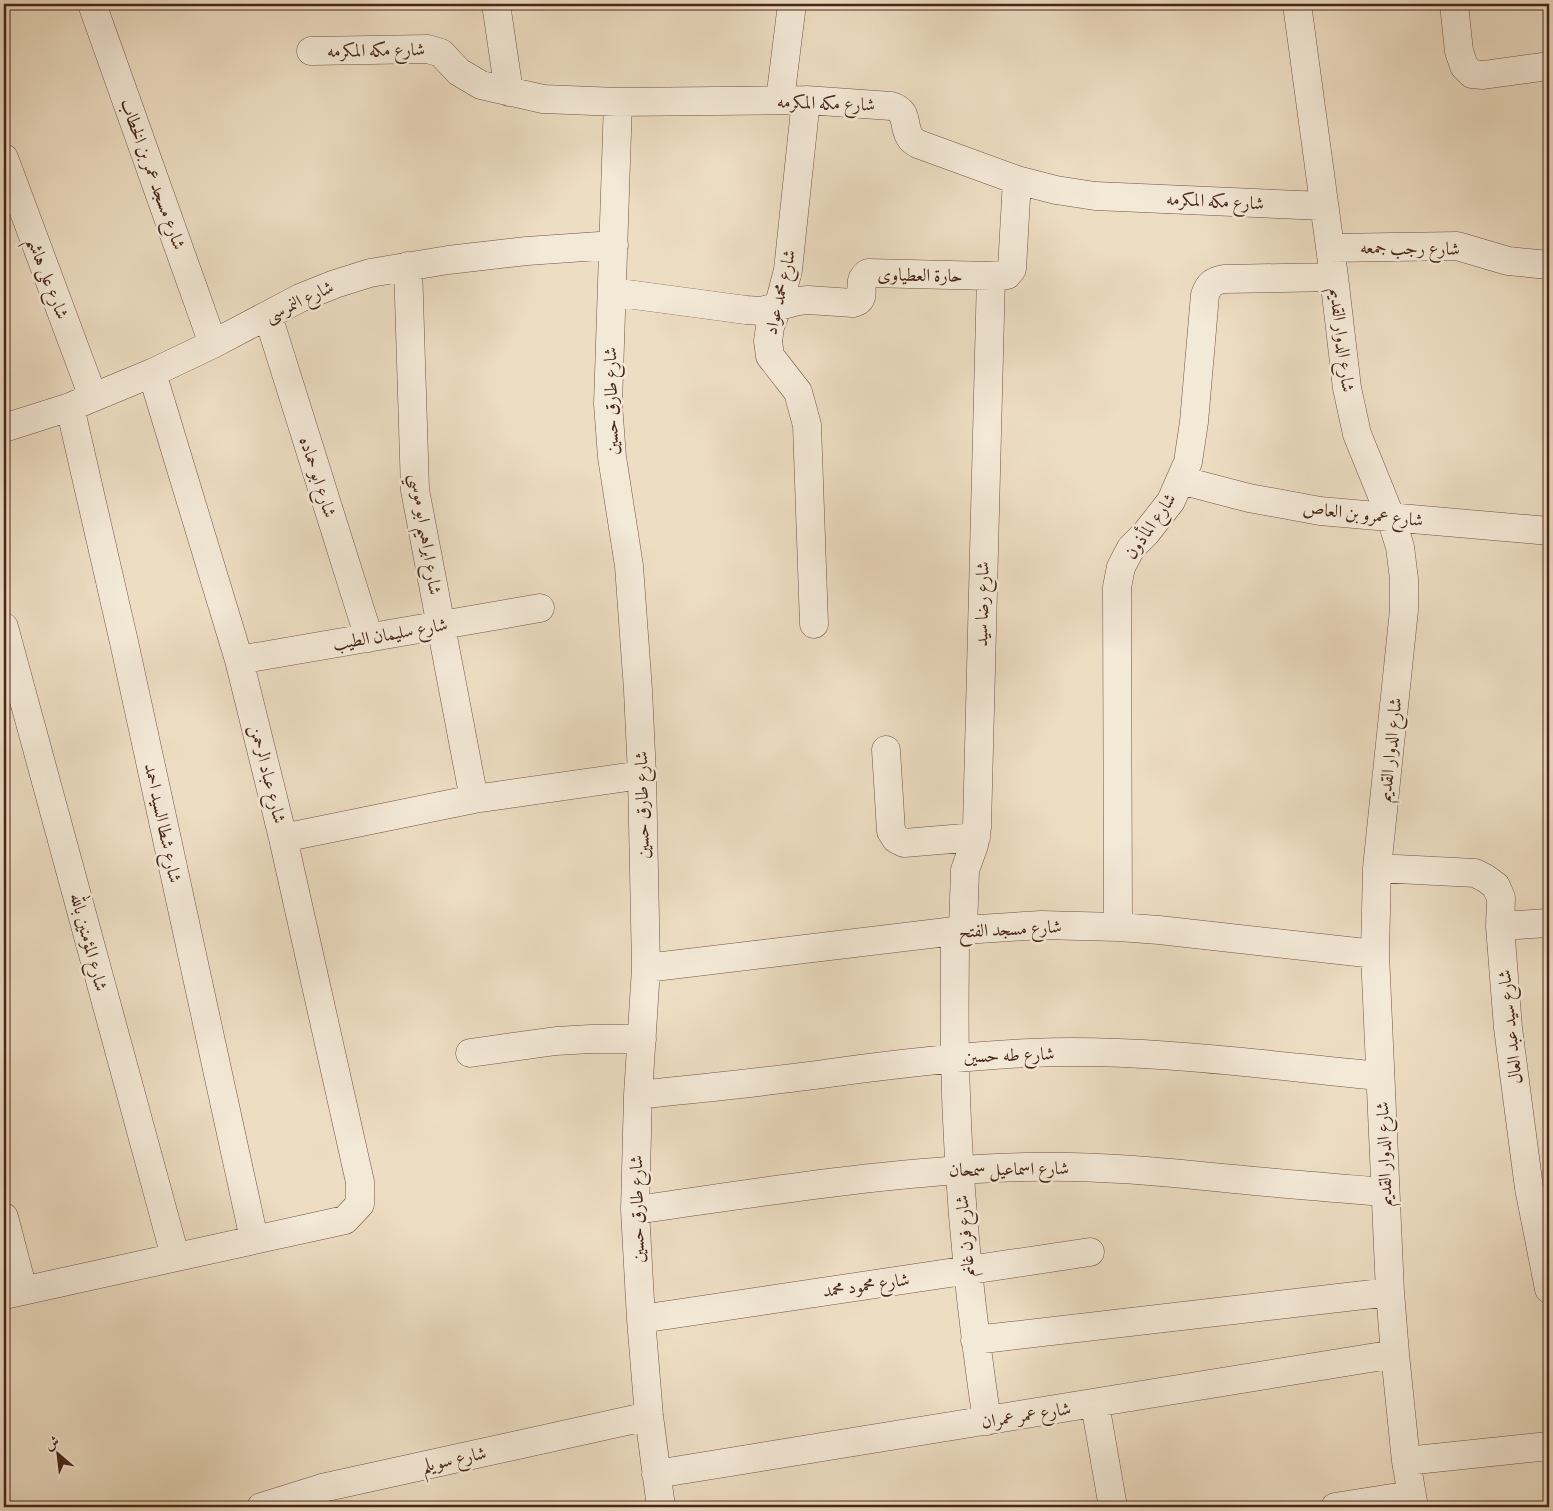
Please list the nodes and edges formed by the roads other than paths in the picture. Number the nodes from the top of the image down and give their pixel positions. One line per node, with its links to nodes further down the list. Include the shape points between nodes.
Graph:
1 (92, 4): 23 (street, شارع مسجد عمر بن الخطاب)
2 (496, 4): 8 (street)
3 (792, 4): 9 (street, شارع محمد عواد)
4 (1297, 4): 13 (street, شارع الدوار القديم)
5 (1454, 4): 7 (street, via 1459,51 1464,66 1472,74)
6 (311, 51): 8 (street, شارع مكه المكرمه, via 428,48 441,53 459,72 481,85)
7 (1549, 66)
8 (509, 92): 10 (street, شارع مكه المكرمه, via 543,99)
9 (793, 100): 10 (street, شارع مكه المكرمه); 12 (street, شارع مكه المكرمه, via 897,108 905,116 911,139 918,144); 21 (street, شارع محمد عواد, via 788,270)
10 (618, 102): 14 (street, شارع طارق حسين)
11 (4, 158): 25 (street, شارع على هاشم)
12 (1017, 180): 13 (street, شارع مكه المكرمه, via 1095,196); 18 (street, حارة العطياوى, via 1012,269 1006,275)
13 (1324, 206): 15 (street, شارع الدوار القديم)
14 (614, 245): 17 (street, شارع النمرسى, via 527,251); 20 (street, شارع طارق حسين)
15 (1330, 248): 16 (street, شارع رجب جمعه, via 1457,246 1508,261); 19 (street, شارع الدوار القديم)
16 (1549, 265)
17 (408, 266): 22 (street, شارع النمرسى, via 335,284); 32 (street, شارع ابراهيم ابو موسي, via 415,490)
18 (990, 276): 21 (street, حارة العطياوى, via 868,274 861,282 862,296 857,302 808,300); 39 (street, شارع رضا سيد)
19 (1334, 277): 27 (street, شارع المأذون, via 1224,278 1208,286 1194,422 1188,462); 28 (street, شارع الدوار القديم, via 1347,388 1357,434)
20 (612, 292): 21 (street, حارة العطياوى, via 746,310); 37 (street, شارع طارق حسين, via 608,404 612,457 629,566)
21 (776, 307): 31 (street, شارع محمد عواد, via 768,341 770,356 798,392 807,425)
22 (268, 316): 23 (street, شارع النمرسى); 34 (street, شارع ابو حماده)
23 (213, 344): 24 (street, شارع النمرسى)
24 (152, 373): 25 (street, شارع النمرسى); 35 (street, شارع عباد الرحمن)
25 (82, 402): 26 (street, شارع النمرسى); 57 (street, شارع شطا السيد احمد, via 124,642)
26 (4, 428)
27 (1180, 480): 28 (street, شارع عمرو بن العاص, via 1276,503); 44 (street, شارع المأذون, via 1171,501 1131,548 1121,567 1117,587)
28 (1391, 518): 29 (street, شارع عمرو بن العاص); 41 (street, شارع الدوار القديم, via 1400,548 1404,610)
29 (1549, 531)
30 (540, 608): 32 (street, شارع سليمان الطيب)
31 (814, 624)
32 (441, 626): 34 (street, شارع سليمان الطيب); 38 (street, شارع ابراهيم ابو موسي)
33 (4, 627): 59 (street, شارع المؤمنين بالله)
34 (369, 638): 35 (street, شارع سليمان الطيب)
35 (239, 660): 40 (street, شارع عباد الرحمن)
36 (886, 750): 39 (street, via 891,831 896,839 904,843)
37 (642, 775): 38 (street); 47 (street, شارع طارق حسين)
38 (474, 799): 40 (street)
39 (976, 837): 45 (street, شارع رضا سيد, via 966,870)
40 (284, 838): 57 (street, شارع عباد الرحمن, via 360,1182 360,1204 345,1220)
41 (1377, 868): 43 (street, شارع سيد عبد العال, via 1475,873 1486,878 1496,886 1501,898); 46 (street, شارع الدوار القديم)
42 (1549, 923): 43 (street)
43 (1500, 926): 61 (street, شارع سيد عبد العال, via 1508,1028 1528,1188)
44 (1118, 927): 45 (street, شارع مسجد الفتح, via 1041,925); 46 (street, شارع مسجد الفتح)
45 (959, 931): 47 (street, شارع مسجد الفتح); 50 (street, شارع فرن غانم)
46 (1375, 954): 51 (street, شارع الدوار القديم)
47 (646, 968): 48 (street, شارع طارق حسين)
48 (642, 1040): 49 (street, via 556,1041); 52 (street, شارع طارق حسين)
49 (470, 1053)
50 (955, 1057): 51 (street, شارع طه حسين, via 1107,1052 1182,1056); 52 (street, شارع طه حسين); 53 (street, شارع فرن غانم)
51 (1380, 1076): 54 (street, شارع الدوار القديم)
52 (638, 1095): 55 (street, شارع طارق حسين)
53 (960, 1169): 54 (street, شارع اسماعيل سمحان, via 1028,1166 1155,1171); 55 (street, شارع اسماعيل سمحان, via 862,1178); 60 (street, شارع فرن غانم)
54 (1385, 1192): 63 (street, شارع الدوار القديم)
55 (634, 1210): 64 (street, شارع طارق حسين)
56 (4, 1217): 62 (street)
57 (254, 1239): 59 (street, شارع عباد الرحمن)
58 (1090, 1252): 60 (street, شارع محمود محمد)
59 (175, 1256): 62 (street, شارع عباد الرحمن)
60 (968, 1270): 64 (street, شارع محمود محمد); 65 (street, شارع فرن غانم)
61 (1548, 1278)
62 (14, 1292)
63 (1390, 1292): 65 (street); 66 (street, شارع الدوار القديم)
64 (641, 1318): 68 (street, شارع طارق حسين)
65 (975, 1340): 69 (street, شارع فرن غانم)
66 (1395, 1354): 67 (street, شارع عمر عمران); 71 (street, شارع الدوار القديم)
67 (1095, 1404): 69 (street, شارع عمر عمران); 76 (street)
68 (650, 1416): 72 (street, شارع طارق حسين); 74 (street, شارع سويلم, via 322,1488)
69 (987, 1420): 72 (street, شارع عمر عمران)
70 (1549, 1446): 71 (street)
71 (1406, 1461): 73 (street, شارع الدوار القديم)
72 (656, 1474): 75 (street, شارع طارق حسين)
73 (1412, 1501): 77 (street)
74 (261, 1507)
75 (661, 1507)
76 (1113, 1507)
77 (1335, 1507)

